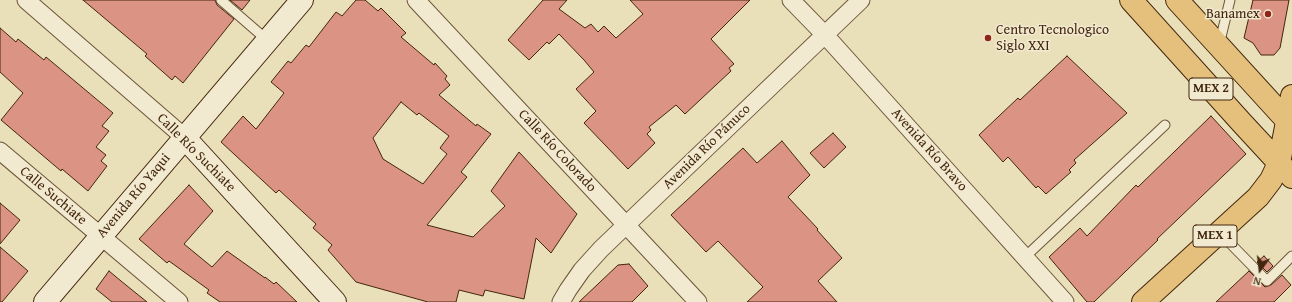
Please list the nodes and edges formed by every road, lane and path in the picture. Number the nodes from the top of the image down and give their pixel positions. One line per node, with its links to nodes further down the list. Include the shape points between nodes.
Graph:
1 (26, 0): 16 (street, Calle Río Suchiate)
2 (221, 0): 11 (lane)
3 (302, 0): 11 (street, Avenida Río Yaqui)
4 (416, 0): 19 (street, Calle Río Colorado)
5 (791, 0): 10 (street, Avenida Río Bravo)
6 (861, 0): 10 (street, Avenida Río Pánuco)
7 (1131, 0): 18 (main road, MEX 2)
8 (1177, 0): 12 (main road, MEX 2)
9 (1230, 0): 12 (lane)
10 (825, 34): 19 (street, Avenida Río Pánuco); 23 (street, Avenida Río Bravo)
11 (267, 40): 16 (street, Avenida Río Yaqui)
12 (1218, 46): 14 (main road, MEX 2)
13 (1292, 96): 14 (main road, MEX 1)
14 (1290, 124): 18 (main road, MEX 1)
15 (1165, 125): 23 (lane)
16 (184, 137): 21 (street, Avenida Río Yaqui); 26 (street, Calle Río Suchiate)
17 (0, 151): 21 (street, Calle Suchiate)
18 (1285, 170): 20 (main road, MEX 1, via 1271,180 1258,197)
19 (626, 225): 27 (street, Avenida Río Pánuco, via 582,270); 28 (street, Calle Río Colorado)
20 (1219, 232): 22 (lane, via 1267,281); 30 (main road, MEX 1)
21 (100, 236): 24 (street, Avenida Río Yaqui); 25 (street, Calle Suchiate)
22 (1292, 256)
23 (1025, 257): 29 (street, Avenida Río Bravo)
24 (45, 302)
25 (179, 302)
26 (335, 302)
27 (561, 302)
28 (698, 302)
29 (1065, 302)
30 (1143, 302)

